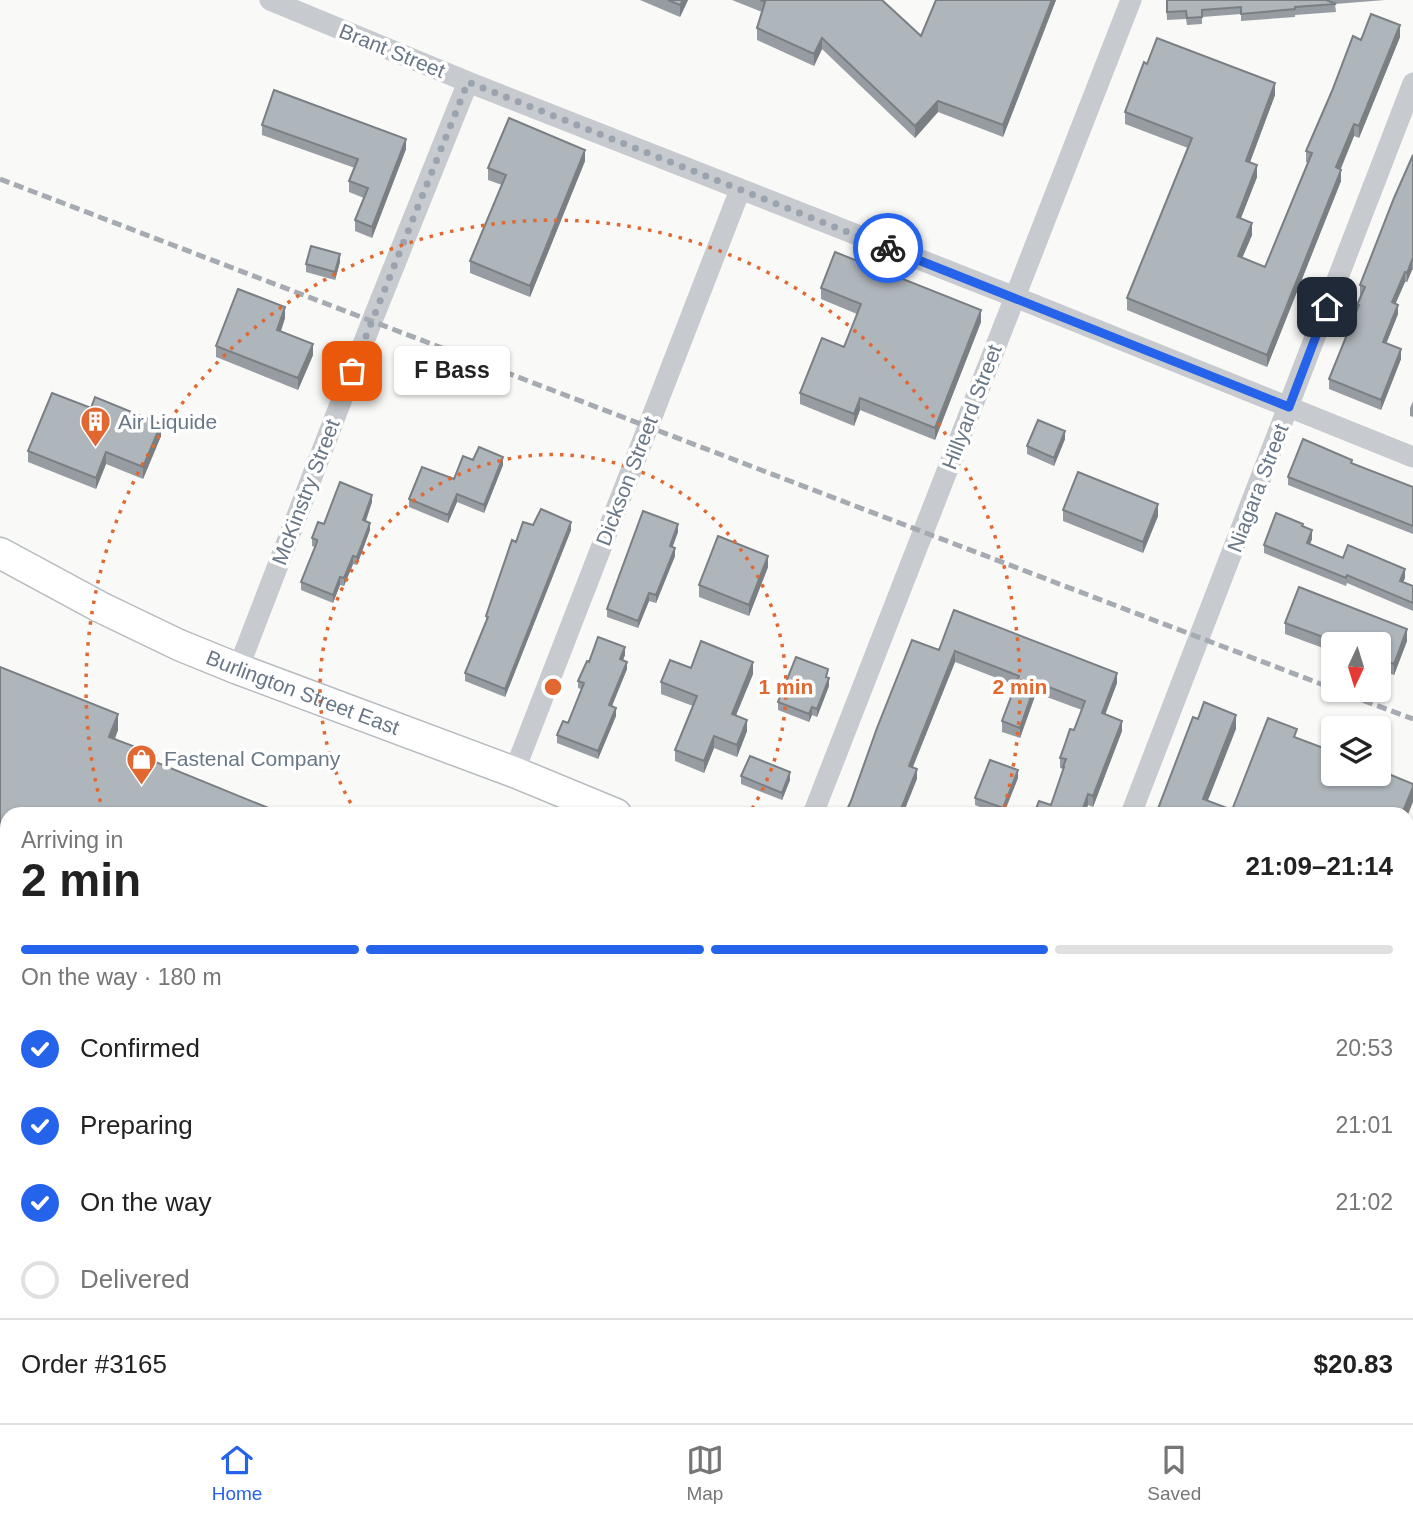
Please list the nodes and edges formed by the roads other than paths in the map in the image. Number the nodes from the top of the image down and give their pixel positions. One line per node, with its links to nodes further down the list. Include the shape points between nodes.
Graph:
1 (270, 0): 3 (street, Brant Street)
2 (1132, 0): 6 (street, Hillyard Street)
3 (468, 82): 5 (street, Brant Street); 10 (street, McKinstry Street)
4 (1413, 83): 7 (street, Niagara Street)
5 (740, 190): 6 (street, Brant Street); 11 (street, Dickson Street)
6 (1014, 297): 7 (street, Brant Street); 13 (street, Hillyard Street)
7 (1289, 407): 8 (street, Brant Street); 14 (street, Niagara Street)
8 (1413, 457)
9 (0, 553): 10 (main road, Burlington Street East, via 100,607)
10 (238, 669): 11 (main road, Burlington Street East)
11 (514, 772): 12 (main road, Burlington Street East)
12 (599, 807)
13 (816, 807)
14 (1134, 807)

